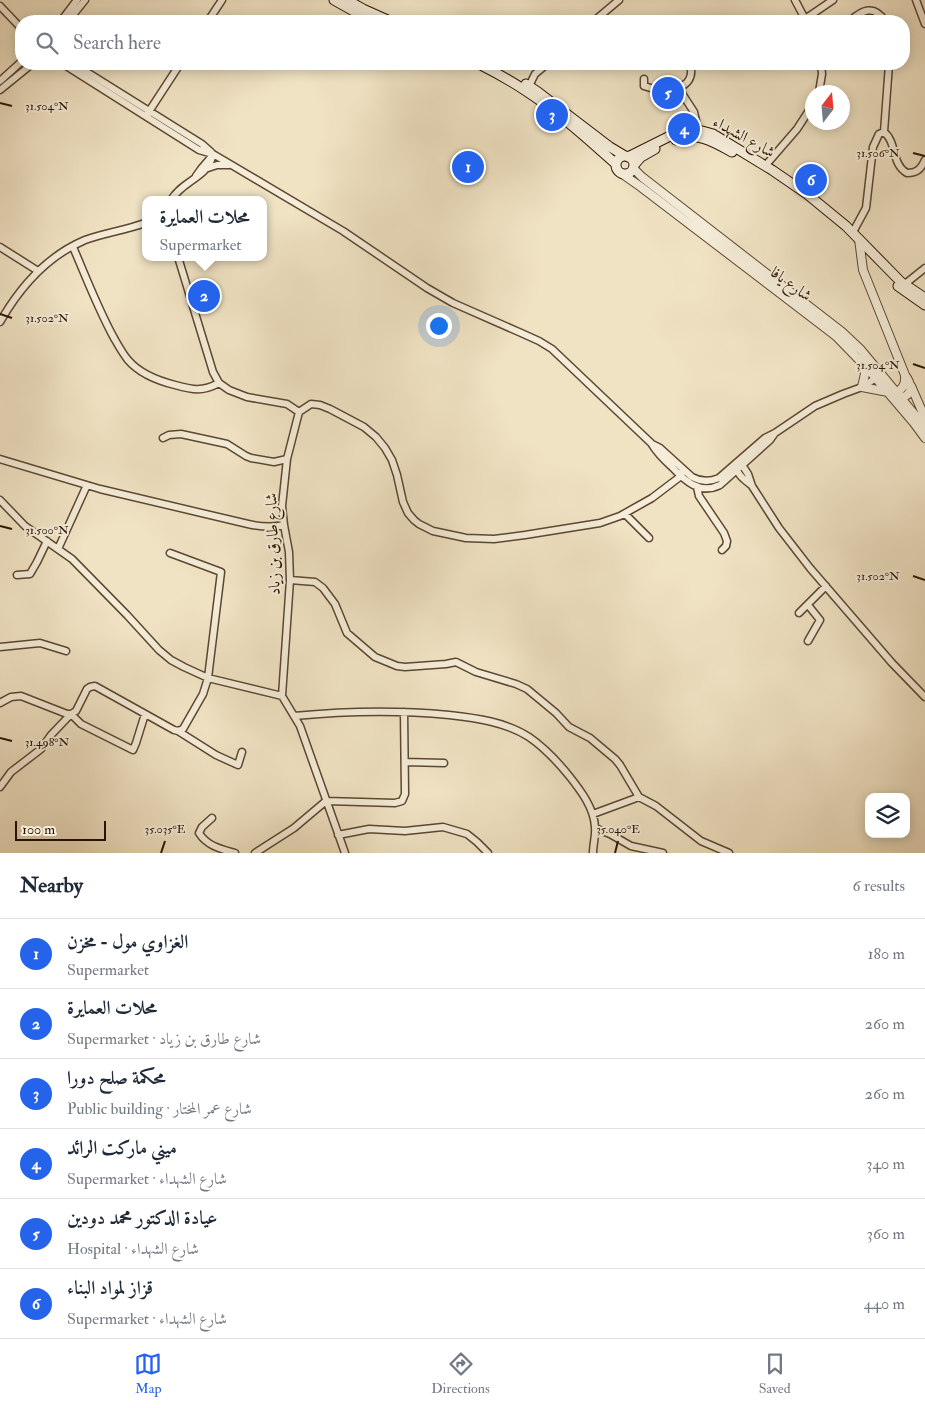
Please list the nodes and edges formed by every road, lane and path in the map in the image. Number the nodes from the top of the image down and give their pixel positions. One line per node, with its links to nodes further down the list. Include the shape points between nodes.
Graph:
1 (77, 0): 11 (street)
2 (85, 0): 12 (street)
3 (222, 0): 13 (street)
4 (334, 0): 14 (main road)
5 (347, 0): 15 (main road)
6 (619, 0): 16 (street)
7 (795, 0): 17 (street)
8 (833, 0): 18 (street)
9 (916, 0): 22 (street)
10 (0, 6): 21 (street)
11 (65, 15)
12 (73, 15)
13 (212, 15)
14 (361, 15)
15 (376, 15)
16 (601, 15)
17 (803, 15)
18 (813, 15)
19 (857, 15): 20 (street, via 869,10)
20 (881, 15)
21 (15, 22)
22 (925, 24)
23 (15, 67): 35 (street)
24 (25, 70): 39 (street)
25 (73, 70): 40 (street)
26 (83, 70): 40 (street)
27 (176, 70): 40 (street)
28 (492, 70): 48 (main road, via 528,92)
29 (502, 70): 37 (main road)
30 (540, 70): 37 (street)
31 (691, 70): 38 (street, via 684,86)
32 (822, 70): 36 (street)
33 (889, 70): 43 (street)
34 (644, 79): 38 (street, via 644,86 654,90)
35 (0, 81)
36 (820, 85)
37 (529, 86): 46 (main road)
38 (679, 89): 42 (street, via 694,112)
39 (0, 90)
40 (147, 113): 44 (street); 45 (street, via 202,144)
41 (805, 118): 51 (street)
42 (698, 130): 46 (main road, شارع الشهداء, via 672,135); 51 (main road, شارع الشهداء, via 713,134)
43 (884, 132): 47 (street, via 889,136 902,170 917,172); 56 (street, via 879,134 874,147 866,208)
44 (199, 150): 45 (street); 52 (street)
45 (213, 154): 49 (street); 52 (street, via 212,163)
46 (626, 156): 48 (main road); 50 (main road, via 632,160)
47 (925, 160)
48 (616, 164): 53 (main road)
49 (232, 165): 52 (street); 82 (street, via 343,231 453,303 552,349)
50 (633, 166): 53 (main road, via 627,174); 56 (main road, شارع الشهداء, via 641,157 679,138 704,138 731,151 804,197); 68 (street, شارع يافا, via 642,177 842,332 861,350)
51 (765, 166): 56 (main road, شارع الشهداء, via 830,211)
52 (206, 167): 54 (street)
53 (621, 173): 66 (street, شارع يافا, via 812,317)
54 (175, 196)
55 (142, 223): 58 (street)
56 (857, 239): 62 (main road, شارع الشهداء); 64 (main road, شارع الشهداء, via 897,286); 67 (street, via 863,270)
57 (0, 247): 61 (street)
58 (73, 247): 61 (street); 69 (street, via 107,324 128,361 152,377 183,388 208,389)
59 (179, 261): 69 (street)
60 (925, 268): 62 (street)
61 (38, 271): 65 (street, via 19,292)
62 (905, 284): 63 (main road, شارع الشهداء)
63 (925, 298)
64 (925, 305)
65 (0, 322)
66 (862, 362): 68 (street, شارع يافا); 71 (street, via 865,374)
67 (905, 375): 70 (street); 73 (street, via 906,383)
68 (880, 378): 71 (street); 72 (street, شارع يافا); 73 (street, شارع يافا)
69 (219, 383): 74 (street, via 248,397 287,404)
70 (911, 386): 73 (street, via 910,393); 75 (street)
71 (862, 388): 72 (street); 81 (street, via 815,406)
72 (888, 392): 73 (street, شارع يافا)
73 (898, 397): 76 (street, شارع يافا); 78 (street, شارع يافا)
74 (299, 412): 80 (street, شارع طارق بن زياد); 86 (street, via 311,404 320,405 364,427 376,437 392,460 408,513 419,524 434,531 466,538 494,539 600,523)
75 (925, 418)
76 (925, 427)
77 (163, 438): 80 (street, via 181,434 226,444 252,458 274,462)
78 (925, 438)
79 (0, 458): 83 (street)
80 (287, 459): 87 (street, شارع طارق بن زياد, via 282,506)
81 (738, 466): 82 (street, via 719,478 706,481); 84 (street, via 720,485); 95 (street, via 748,474 752,486 779,528)
82 (680, 472): 84 (street); 86 (street, via 662,491)
83 (87, 485): 87 (street, via 262,527); 90 (street)
84 (697, 487): 91 (street, via 699,496 724,533 727,541)
85 (0, 500): 89 (street, via 25,526)
86 (625, 514): 88 (street)
87 (284, 525): 94 (street, شارع طارق بن زياد)
88 (649, 538)
89 (46, 541): 90 (street); 93 (street, via 30,574)
90 (58, 549): 101 (street, via 72,559 166,656)
91 (722, 550)
92 (170, 553): 101 (street, via 221,572)
93 (17, 575)
94 (290, 580): 102 (street, شارع طارق بن زياد); 114 (street, via 315,582 323,588 335,604 347,632 375,657 405,667 456,662 527,689 570,727 590,738 615,759)
95 (826, 586): 96 (street); 103 (street)
96 (808, 605): 97 (street); 98 (street, via 820,620)
97 (799, 613)
98 (808, 641)
99 (0, 647): 100 (street, via 40,643)
100 (66, 651)
101 (208, 678): 102 (street); 109 (street, via 204,694 184,728)
102 (282, 696): 108 (street)
103 (925, 697)
104 (0, 703): 106 (street, via 21,696)
105 (404, 712): 108 (street); 111 (street); 116 (street, via 472,718 511,728 529,737 558,762)
106 (71, 714): 107 (street, via 76,711 85,691 94,686); 107 (street, via 81,724 133,750); 113 (street, via 41,749 12,772)
107 (145, 714): 109 (street)
108 (294, 716): 115 (street)
109 (178, 731): 110 (street, via 238,765)
110 (242, 752)
111 (405, 762): 112 (street); 115 (street, via 402,801)
112 (444, 762)
113 (0, 788)
114 (639, 797): 116 (street); 126 (street, via 701,841)
115 (326, 801): 119 (street); 121 (street, via 294,828)
116 (593, 814): 118 (street)
117 (212, 818): 120 (street, via 199,833 203,840)
118 (595, 828): 124 (street); 125 (street, via 631,846)
119 (338, 834): 122 (street); 123 (street, via 369,829 405,831 443,827 467,834)
120 (235, 853)
121 (254, 853)
122 (345, 853)
123 (488, 853)
124 (592, 853)
125 (663, 853)
126 (730, 853)

